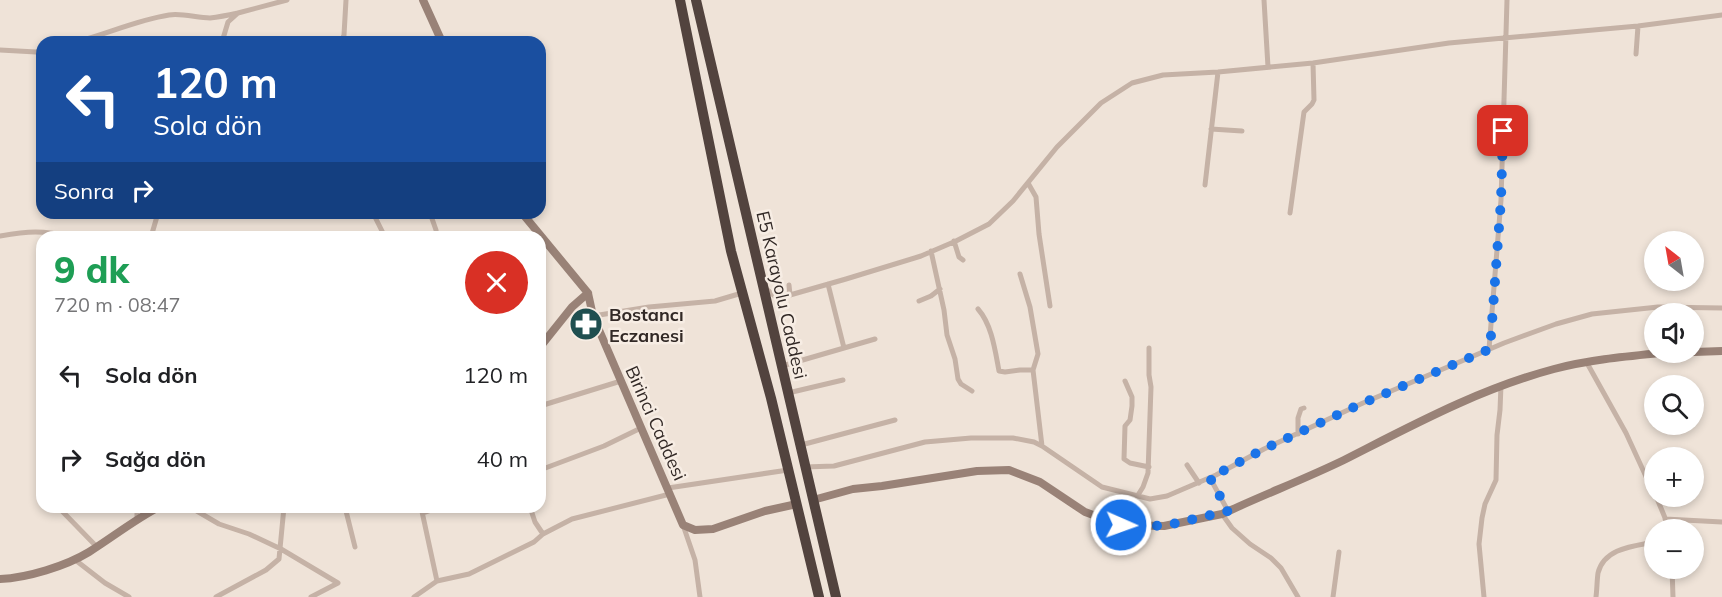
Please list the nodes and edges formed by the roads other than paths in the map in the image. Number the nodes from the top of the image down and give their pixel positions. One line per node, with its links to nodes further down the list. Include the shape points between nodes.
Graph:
1 (287, 0): 8 (street)
2 (346, 0): 14 (street)
3 (423, 0): 15 (street)
4 (680, 0): 38 (highway, E5 Karayolu Caddesi)
5 (696, 0): 35 (highway, E5 Karayolu Caddesi)
6 (1264, 0): 21 (street)
7 (1507, 0): 16 (street)
8 (265, 3): 9 (street)
9 (238, 13): 12 (street, via 209,18 171,14 134,22); 13 (street, via 228,22)
10 (1722, 15): 11 (street)
11 (1638, 26): 16 (street); 19 (street)
12 (99, 36)
13 (224, 36)
14 (344, 36)
15 (439, 36)
16 (1505, 38): 20 (street); 53 (street, via 1501,200)
17 (0, 51): 18 (street)
18 (36, 52)
19 (1636, 54)
20 (1313, 63): 21 (street); 27 (street, via 1314,100 1304,112)
21 (1268, 67): 22 (street)
22 (1218, 72): 23 (street); 25 (street, via 1163,75 1132,83 1101,103)
23 (1211, 129): 24 (street); 26 (street)
24 (1242, 131)
25 (1028, 183): 30 (street, via 989,224); 44 (street, via 1036,197)
26 (1205, 185)
27 (1290, 213)
28 (36, 231): 29 (street)
29 (0, 236)
30 (954, 242): 32 (street); 33 (street)
31 (546, 248): 40 (street, Birinci Caddesi)
32 (931, 251): 36 (street); 39 (street)
33 (963, 260)
34 (1020, 274): 59 (street, via 1038,354)
35 (762, 283): 38 (highway); 41 (street, via 776,297); 43 (highway, E5 Karayolu Caddesi)
36 (828, 284): 41 (street); 51 (street)
37 (789, 285): 41 (street)
38 (741, 289): 45 (highway, E5 Karayolu Caddesi); 48 (street, via 715,301)
39 (940, 289): 42 (street); 64 (street, via 958,379)
40 (588, 293): 48 (street, Birinci Caddesi); 49 (street)
41 (790, 295)
42 (919, 301)
43 (767, 303): 45 (highway); 58 (highway, E5 Karayolu Caddesi)
44 (1050, 306)
45 (747, 308): 77 (highway, E5 Karayolu Caddesi)
46 (1722, 308): 53 (street, via 1658,307 1592,314)
47 (978, 309): 59 (street, via 988,325 999,371)
48 (593, 316): 61 (street, Birinci Caddesi)
49 (546, 338)
50 (874, 339): 51 (street)
51 (843, 348): 58 (street)
52 (1149, 348): 74 (street)
53 (1490, 349): 70 (street)
54 (1722, 351): 55 (street)
55 (1704, 352)
56 (1644, 356): 57 (street)
57 (1587, 363): 63 (street, via 1555,368); 78 (street)
58 (781, 366): 65 (highway, E5 Karayolu Caddesi)
59 (1033, 370): 72 (street)
60 (843, 380): 65 (street)
61 (621, 381): 66 (street); 69 (street, Birinci Caddesi)
62 (1125, 381): 74 (street, via 1132,406 1125,426 1124,459)
63 (1501, 385): 86 (street); 119 (street, via 1496,480 1485,504 1479,544)
64 (972, 391)
65 (788, 393): 71 (highway, E5 Karayolu Caddesi)
66 (546, 404)
67 (1304, 408): 70 (street, via 1298,418)
68 (895, 420): 71 (street)
69 (641, 428): 76 (street); 81 (street, Birinci Caddesi)
70 (1298, 434): 79 (street)
71 (799, 446): 75 (highway, E5 Karayolu Caddesi)
72 (1041, 446): 75 (street, via 1013,438 925,442 834,466); 82 (street, via 1102,487)
73 (1187, 465): 80 (street)
74 (1149, 466): 82 (street)
75 (805, 467): 83 (highway, E5 Karayolu Caddesi)
76 (546, 468)
77 (788, 469): 81 (street); 84 (highway, E5 Karayolu Caddesi)
78 (1644, 471)
79 (1210, 478): 80 (street); 86 (street)
80 (1199, 483): 82 (street, via 1167,496 1150,499)
81 (669, 491): 99 (street, Birinci Caddesi); 100 (street, via 572,519)
82 (1138, 495)
83 (813, 500): 86 (street, via 853,489 1009,470 1040,482 1085,512 1121,525 1164,526); 116 (highway, E5 Karayolu Caddesi)
84 (797, 504): 99 (street, via 713,529 695,530); 115 (highway, E5 Karayolu Caddesi)
85 (1660, 507): 96 (street)
86 (1225, 512): 117 (street, via 1232,528 1281,568)
87 (64, 513): 102 (street)
88 (137, 513): 95 (street)
89 (147, 513): 95 (street)
90 (200, 513): 104 (street)
91 (283, 513): 104 (street)
92 (346, 513): 103 (street)
93 (423, 513): 109 (street)
94 (532, 513): 100 (street)
95 (137, 518): 102 (street)
96 (1665, 519)
97 (1704, 521): 98 (street)
98 (1722, 522)
99 (682, 525): 114 (street, Birinci Caddesi, via 695,560)
100 (543, 534): 109 (street, via 469,574)
101 (1644, 544): 120 (street, via 1616,550 1606,558 1598,574)
102 (96, 546): 106 (street)
103 (355, 548)
104 (280, 549): 111 (street, via 279,559 266,570); 112 (street, via 338,583)
105 (1338, 552): 118 (street)
106 (74, 559): 107 (street, via 56,567); 110 (street)
107 (0, 579)
108 (1672, 579): 121 (street)
109 (436, 580): 113 (street)
110 (129, 597)
111 (216, 597)
112 (311, 597)
113 (414, 597)
114 (700, 597)
115 (819, 597)
116 (836, 597)
117 (1298, 597)
118 (1333, 597)
119 (1484, 597)
120 (1596, 597)
121 (1673, 597)

